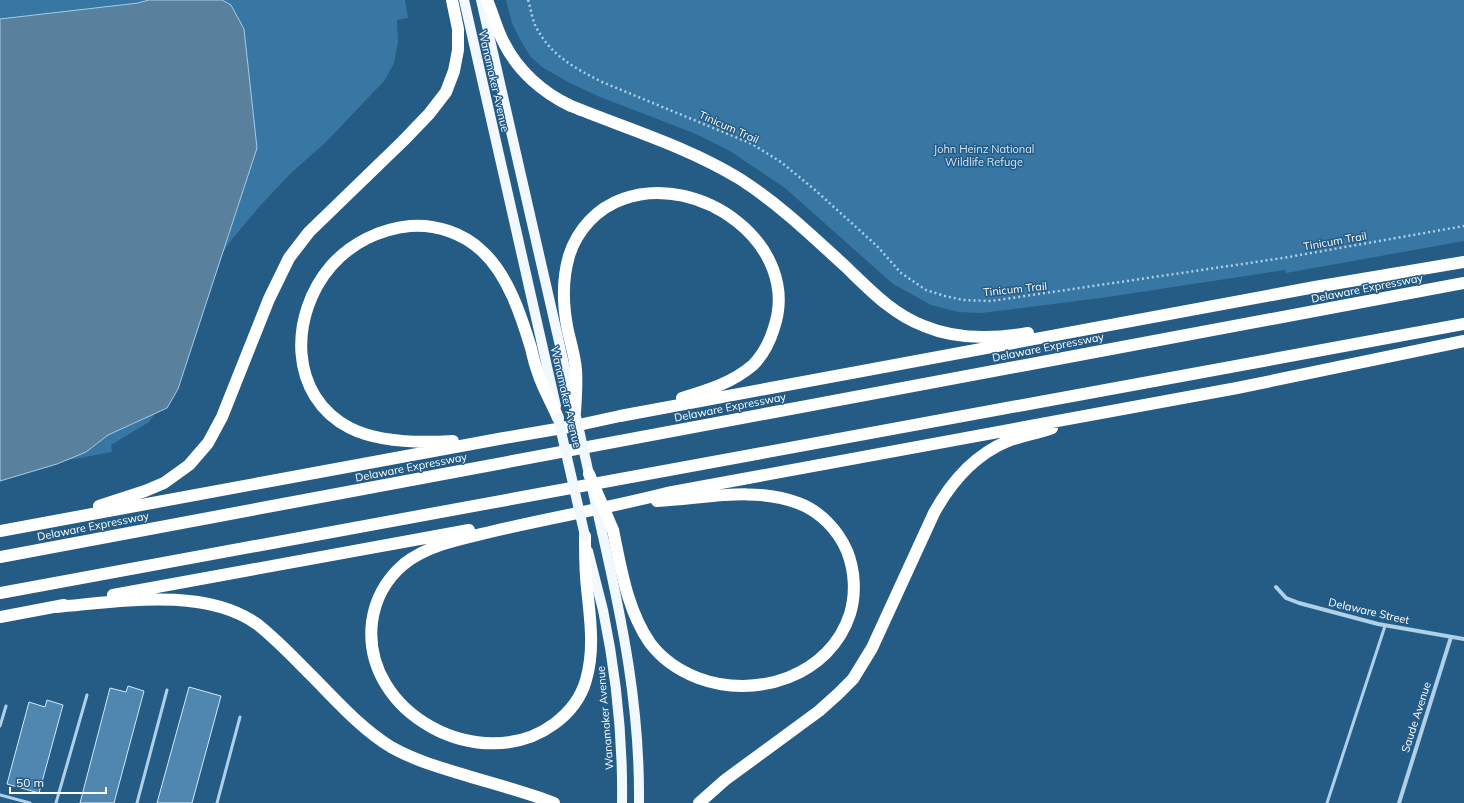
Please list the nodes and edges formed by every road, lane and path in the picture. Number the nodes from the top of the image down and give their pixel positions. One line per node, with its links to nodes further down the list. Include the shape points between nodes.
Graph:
1 (452, 0): 19 (highway, via 458,29 458,50 446,92 403,142 313,228 289,258 269,299 222,417 205,447 189,465 164,483)
2 (464, 0): 15 (main road, Wanamaker Avenue)
3 (481, 0): 12 (main road, Wanamaker Avenue)
4 (487, 0): 10 (highway, via 508,50 542,88 566,104 696,156 739,179 776,204 880,299 913,321 949,334 977,337 1006,336 1056,328)
5 (528, 0): 6 (path, Tinicum Trail, via 536,27 554,53 602,82 752,144 781,162 877,246 901,273 926,290 945,296 963,300 991,301 1283,258)
6 (1464, 226)
7 (1464, 262): 10 (highway)
8 (1464, 283): 24 (highway, Delaware Expressway)
9 (1464, 324): 26 (highway)
10 (1093, 329): 14 (highway)
11 (1464, 341): 13 (highway)
12 (575, 412): 14 (highway, via 576,369 566,318 564,290 570,255 582,230 606,206 631,196 659,192 701,200 734,219 767,257 775,276 778,296 777,316 772,333 759,358 736,377 703,392); 17 (main road, Wanamaker Avenue, bridge)
13 (1094, 414): 18 (highway, via 667,493); 45 (highway, via 1008,442 985,453 964,471 937,507 872,648 853,679 819,711 725,780)
14 (620, 416): 16 (highway)
15 (558, 418): 16 (highway, via 538,374 522,322 502,277 489,258 471,242 440,228 402,227 387,230 363,241 341,256 323,276 311,296 301,338 301,360 306,380 325,409 351,429 390,439 430,442); 23 (main road, Wanamaker Avenue, bridge)
16 (504, 438): 19 (highway)
17 (589, 474): 22 (highway, bridge)
18 (630, 503): 20 (highway); 22 (highway, via 752,495 781,498 811,509 836,533 845,547 851,564 854,580 853,602 841,634 826,654 811,666 772,683 752,687 731,687 691,675 663,657 644,632 629,599)
19 (56, 520): 21 (highway)
20 (528, 523): 23 (highway, via 448,543 423,552 397,570 386,583 378,600 372,618 371,634 374,658 381,676 405,708 421,722 440,732 477,742 516,741 550,727 574,705 586,681 591,656); 27 (highway, via 464,531)
21 (0, 531)
22 (607, 531): 44 (main road, via 631,678 638,747)
23 (585, 536): 43 (main road, Wanamaker Avenue, via 603,610 616,682)
24 (0, 557)
25 (1276, 588): 29 (street, Delaware Street, via 1286,598 1299,604)
26 (0, 593)
27 (56, 607): 28 (highway); 42 (highway, via 166,600 203,602 225,608 245,617 265,631 361,724 391,747 423,762)
28 (0, 617)
29 (1385, 626): 30 (street, Delaware Street); 46 (lane)
30 (1452, 637): 31 (street, Delaware Street); 47 (street, Saude Avenue)
31 (1464, 639)
32 (167, 690): 40 (lane)
33 (86, 695): 39 (lane)
34 (6, 706): 36 (lane)
35 (240, 717): 41 (lane)
36 (0, 726)
37 (0, 795): 38 (lane)
38 (30, 803)
39 (56, 803)
40 (137, 803)
41 (217, 803)
42 (554, 803)
43 (622, 803)
44 (639, 803)
45 (699, 803)
46 (1327, 803)
47 (1399, 803)

